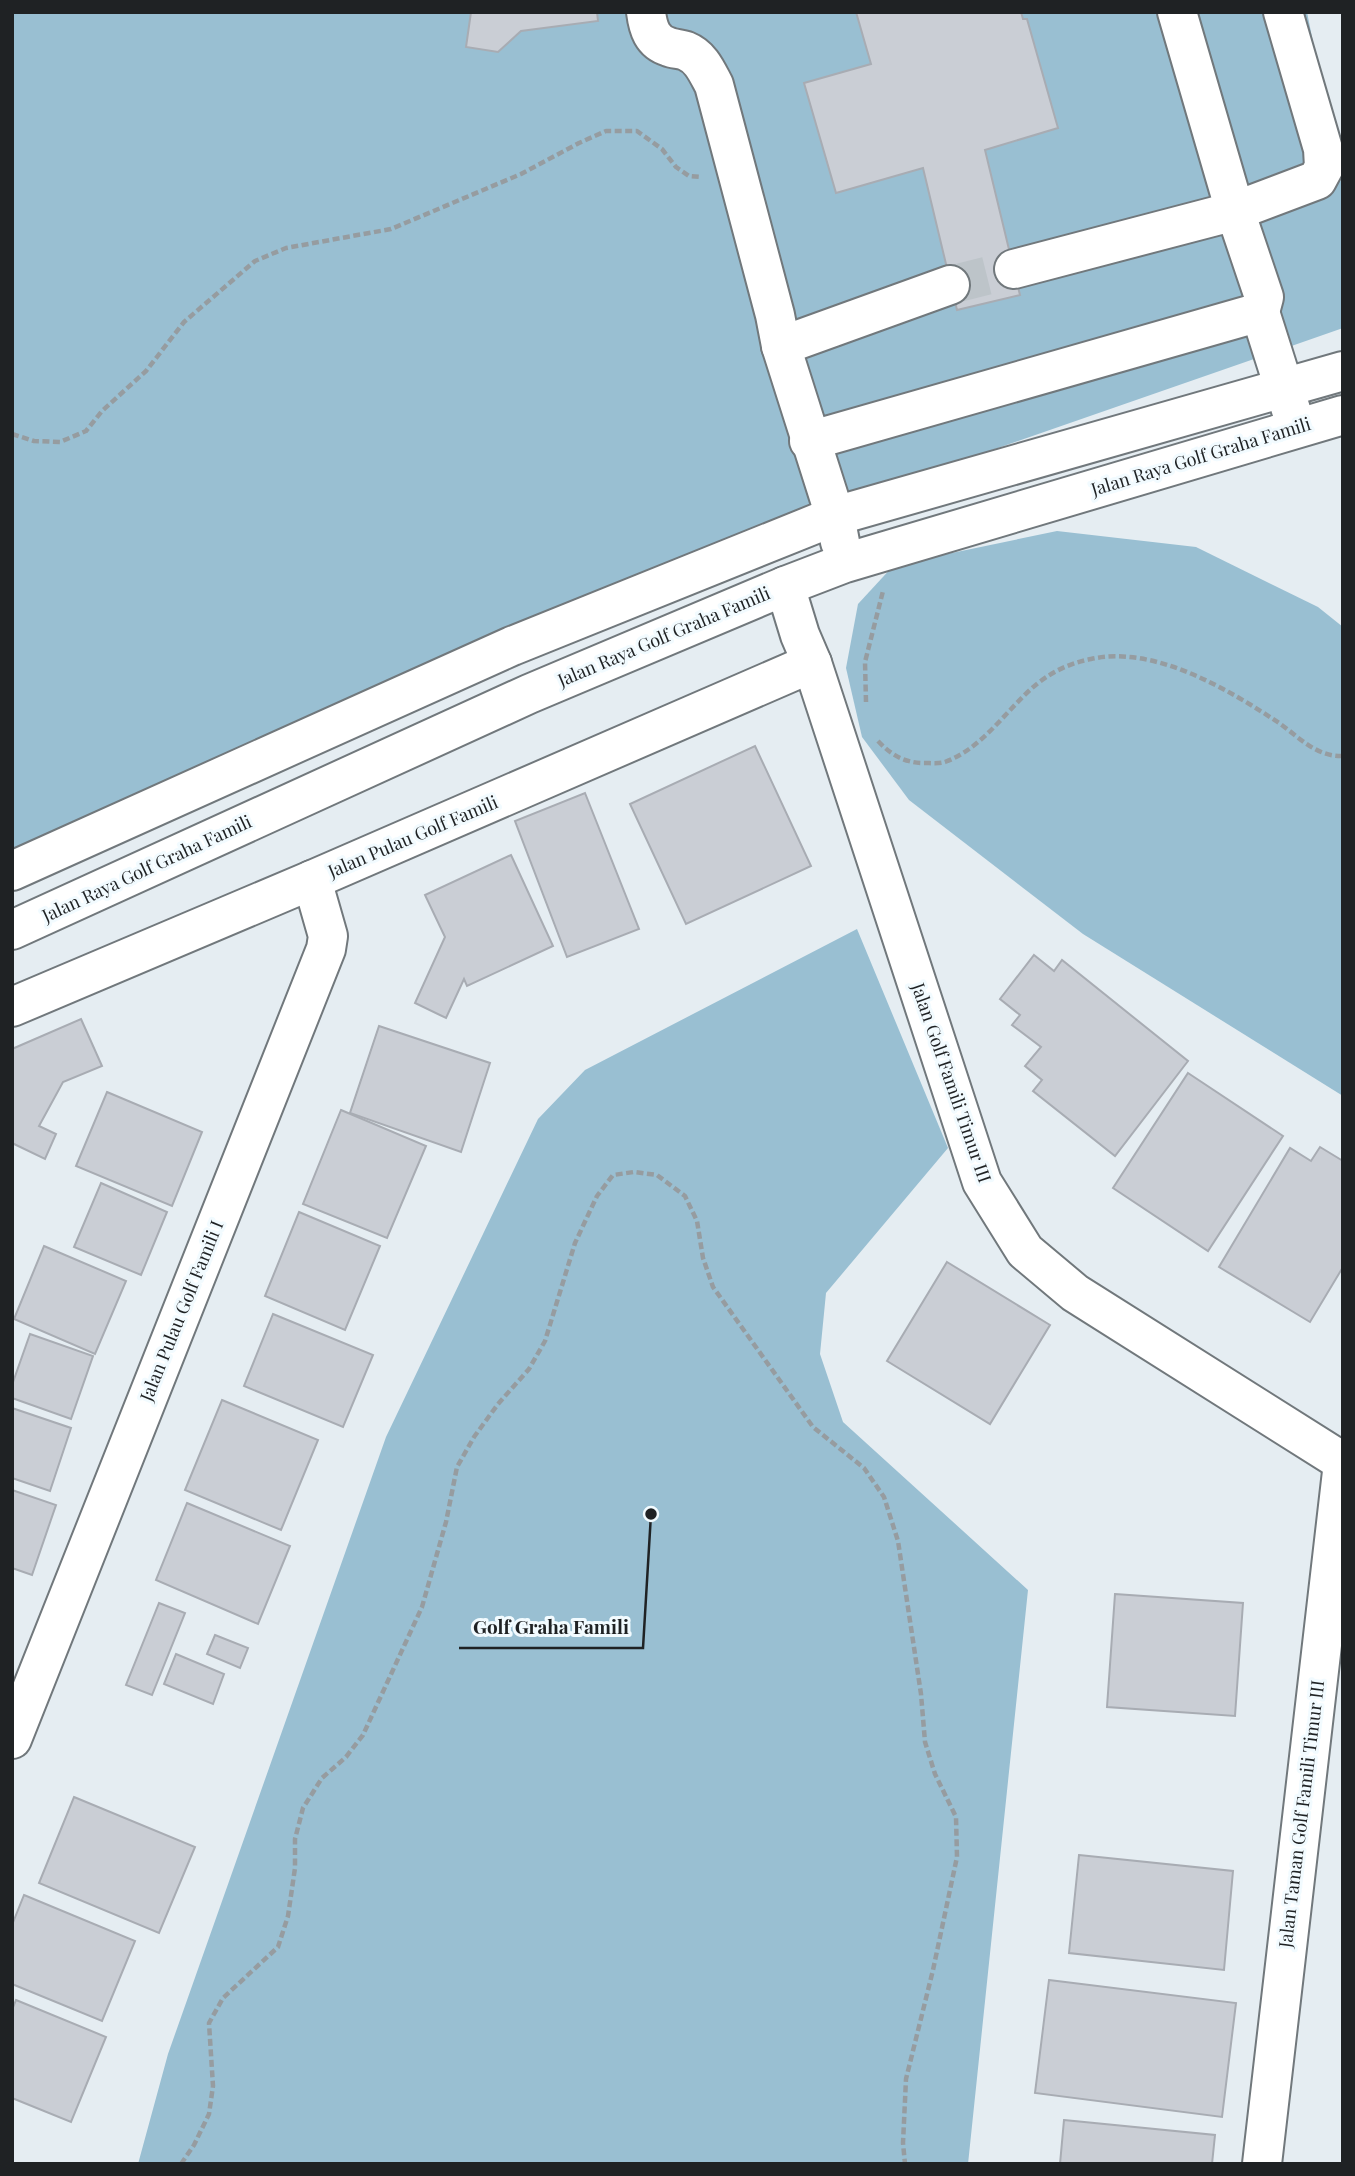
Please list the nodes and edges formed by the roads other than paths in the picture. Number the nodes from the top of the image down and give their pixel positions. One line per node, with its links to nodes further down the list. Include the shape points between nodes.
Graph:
1 (646, 12): 8 (street, via 654,39 688,51 704,65 714,85)
2 (1177, 12): 4 (street)
3 (1283, 12): 4 (street, via 1323,149 1324,167 1317,180)
4 (1235, 211): 5 (street); 7 (street, via 1264,296)
5 (1014, 269)
6 (950, 285): 8 (street)
7 (1260, 312): 9 (street); 11 (street)
8 (781, 346): 11 (street)
9 (1315, 379): 10 (street); 12 (street)
10 (1323, 421): 13 (street, Jalan Raya Golf Graha Famili)
11 (809, 441): 12 (street)
12 (835, 516): 13 (street); 15 (street)
13 (845, 564): 14 (street, Jalan Raya Golf Graha Famili)
14 (785, 586): 16 (street, Jalan Golf Famili Timur III); 17 (street, Jalan Raya Golf Graha Famili)
15 (512, 646): 17 (street); 18 (street)
16 (812, 663): 19 (street, Jalan Pulau Golf Famili); 22 (street, Jalan Golf Famili Timur III, via 982,1182 1026,1251 1075,1293)
17 (529, 694): 20 (street, Jalan Raya Golf Graha Famili)
18 (12, 871)
19 (312, 880): 21 (street, Jalan Pulau Golf Famili); 23 (street, Jalan Pulau Golf Famili I, via 328,936 326,949)
20 (12, 930)
21 (12, 1007)
22 (1343, 1463): 24 (street, Jalan Taman Golf Famili Timur III)
23 (12, 1739)
24 (1262, 2164)

